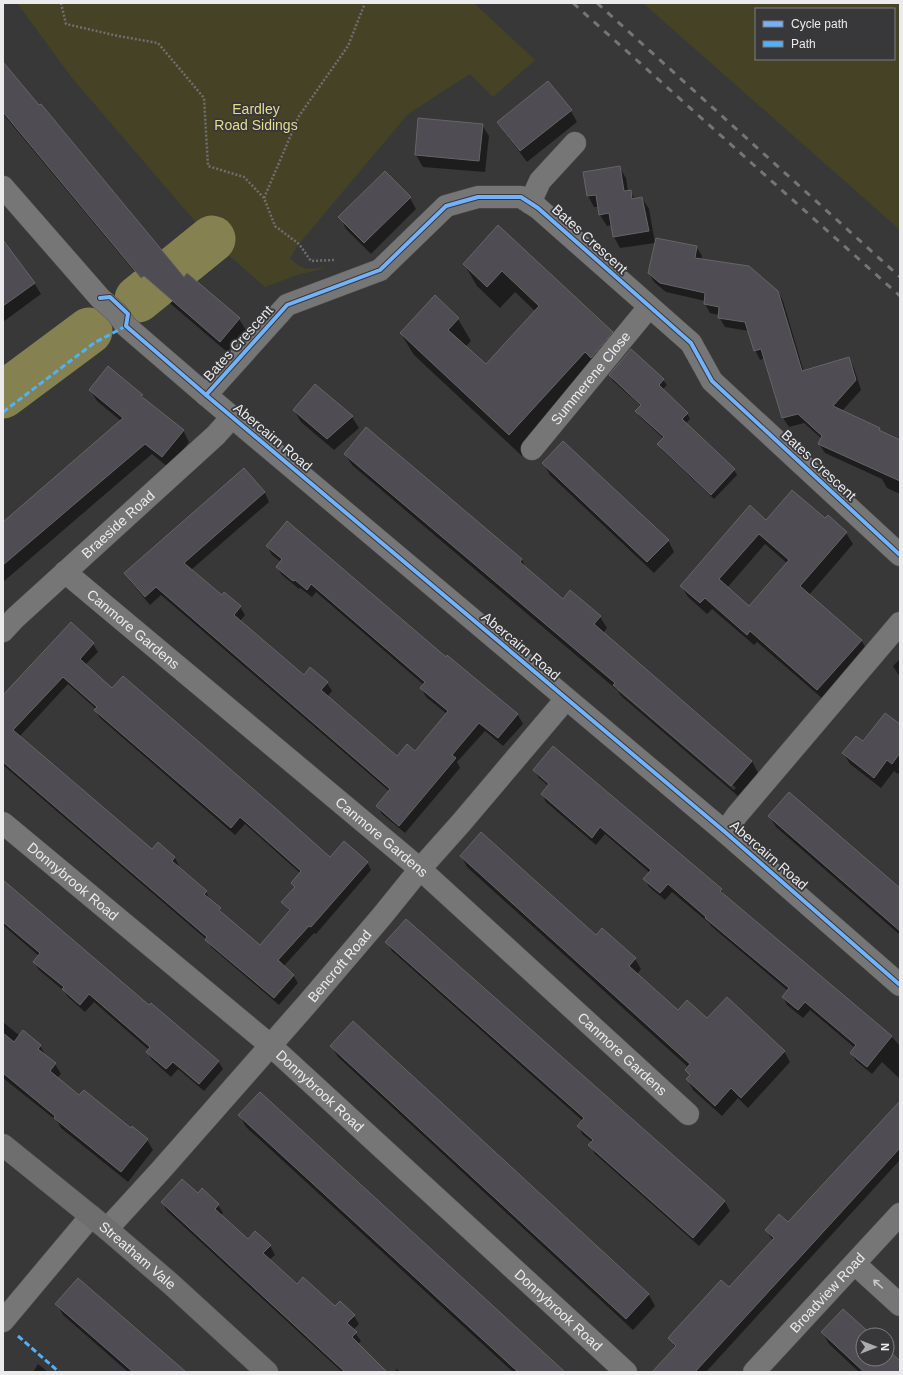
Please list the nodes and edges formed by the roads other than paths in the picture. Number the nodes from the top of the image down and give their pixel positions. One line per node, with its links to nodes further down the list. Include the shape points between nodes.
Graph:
1 (575, 143): 3 (street, via 540,181)
2 (3, 188): 4 (street, Abercairn Road)
3 (530, 203): 5 (street, Bates Crescent); 6 (street, Bates Crescent, via 521,197 478,197 446,206 380,270 287,305)
4 (10, 210): 6 (street, Abercairn Road, via 117,313 126,326)
5 (649, 307): 8 (street, Summerene Close); 9 (street, Bates Crescent, via 691,343 712,381)
6 (206, 395): 7 (street, Abercairn Road)
7 (232, 417): 10 (street, Braeside Road, via 223,429); 13 (street, Abercairn Road)
8 (532, 449)
9 (900, 555)
10 (65, 572): 12 (street, Braeside Road); 16 (street, Canmore Gardens)
11 (900, 623): 15 (street)
12 (3, 631)
13 (566, 699): 15 (street, Abercairn Road); 16 (street, Bencroft Road)
14 (3, 823): 18 (street, Donnybrook Road)
15 (725, 832): 17 (street, Abercairn Road)
16 (420, 868): 18 (street, Bencroft Road, via 382,916); 19 (street, Canmore Gardens)
17 (900, 985)
18 (270, 1045): 23 (street, Bencroft Road); 28 (street, Donnybrook Road)
19 (688, 1114)
20 (3, 1145): 22 (main road, Streatham Vale)
21 (900, 1214): 24 (street, Broadview Road)
22 (90, 1216): 23 (main road, Streatham Vale); 26 (street)
23 (107, 1229): 27 (main road, Streatham Vale)
24 (855, 1264): 25 (street, one-way to 24); 29 (street, Broadview Road)
25 (900, 1305)
26 (3, 1321)
27 (267, 1372)
28 (626, 1372)
29 (754, 1372)

